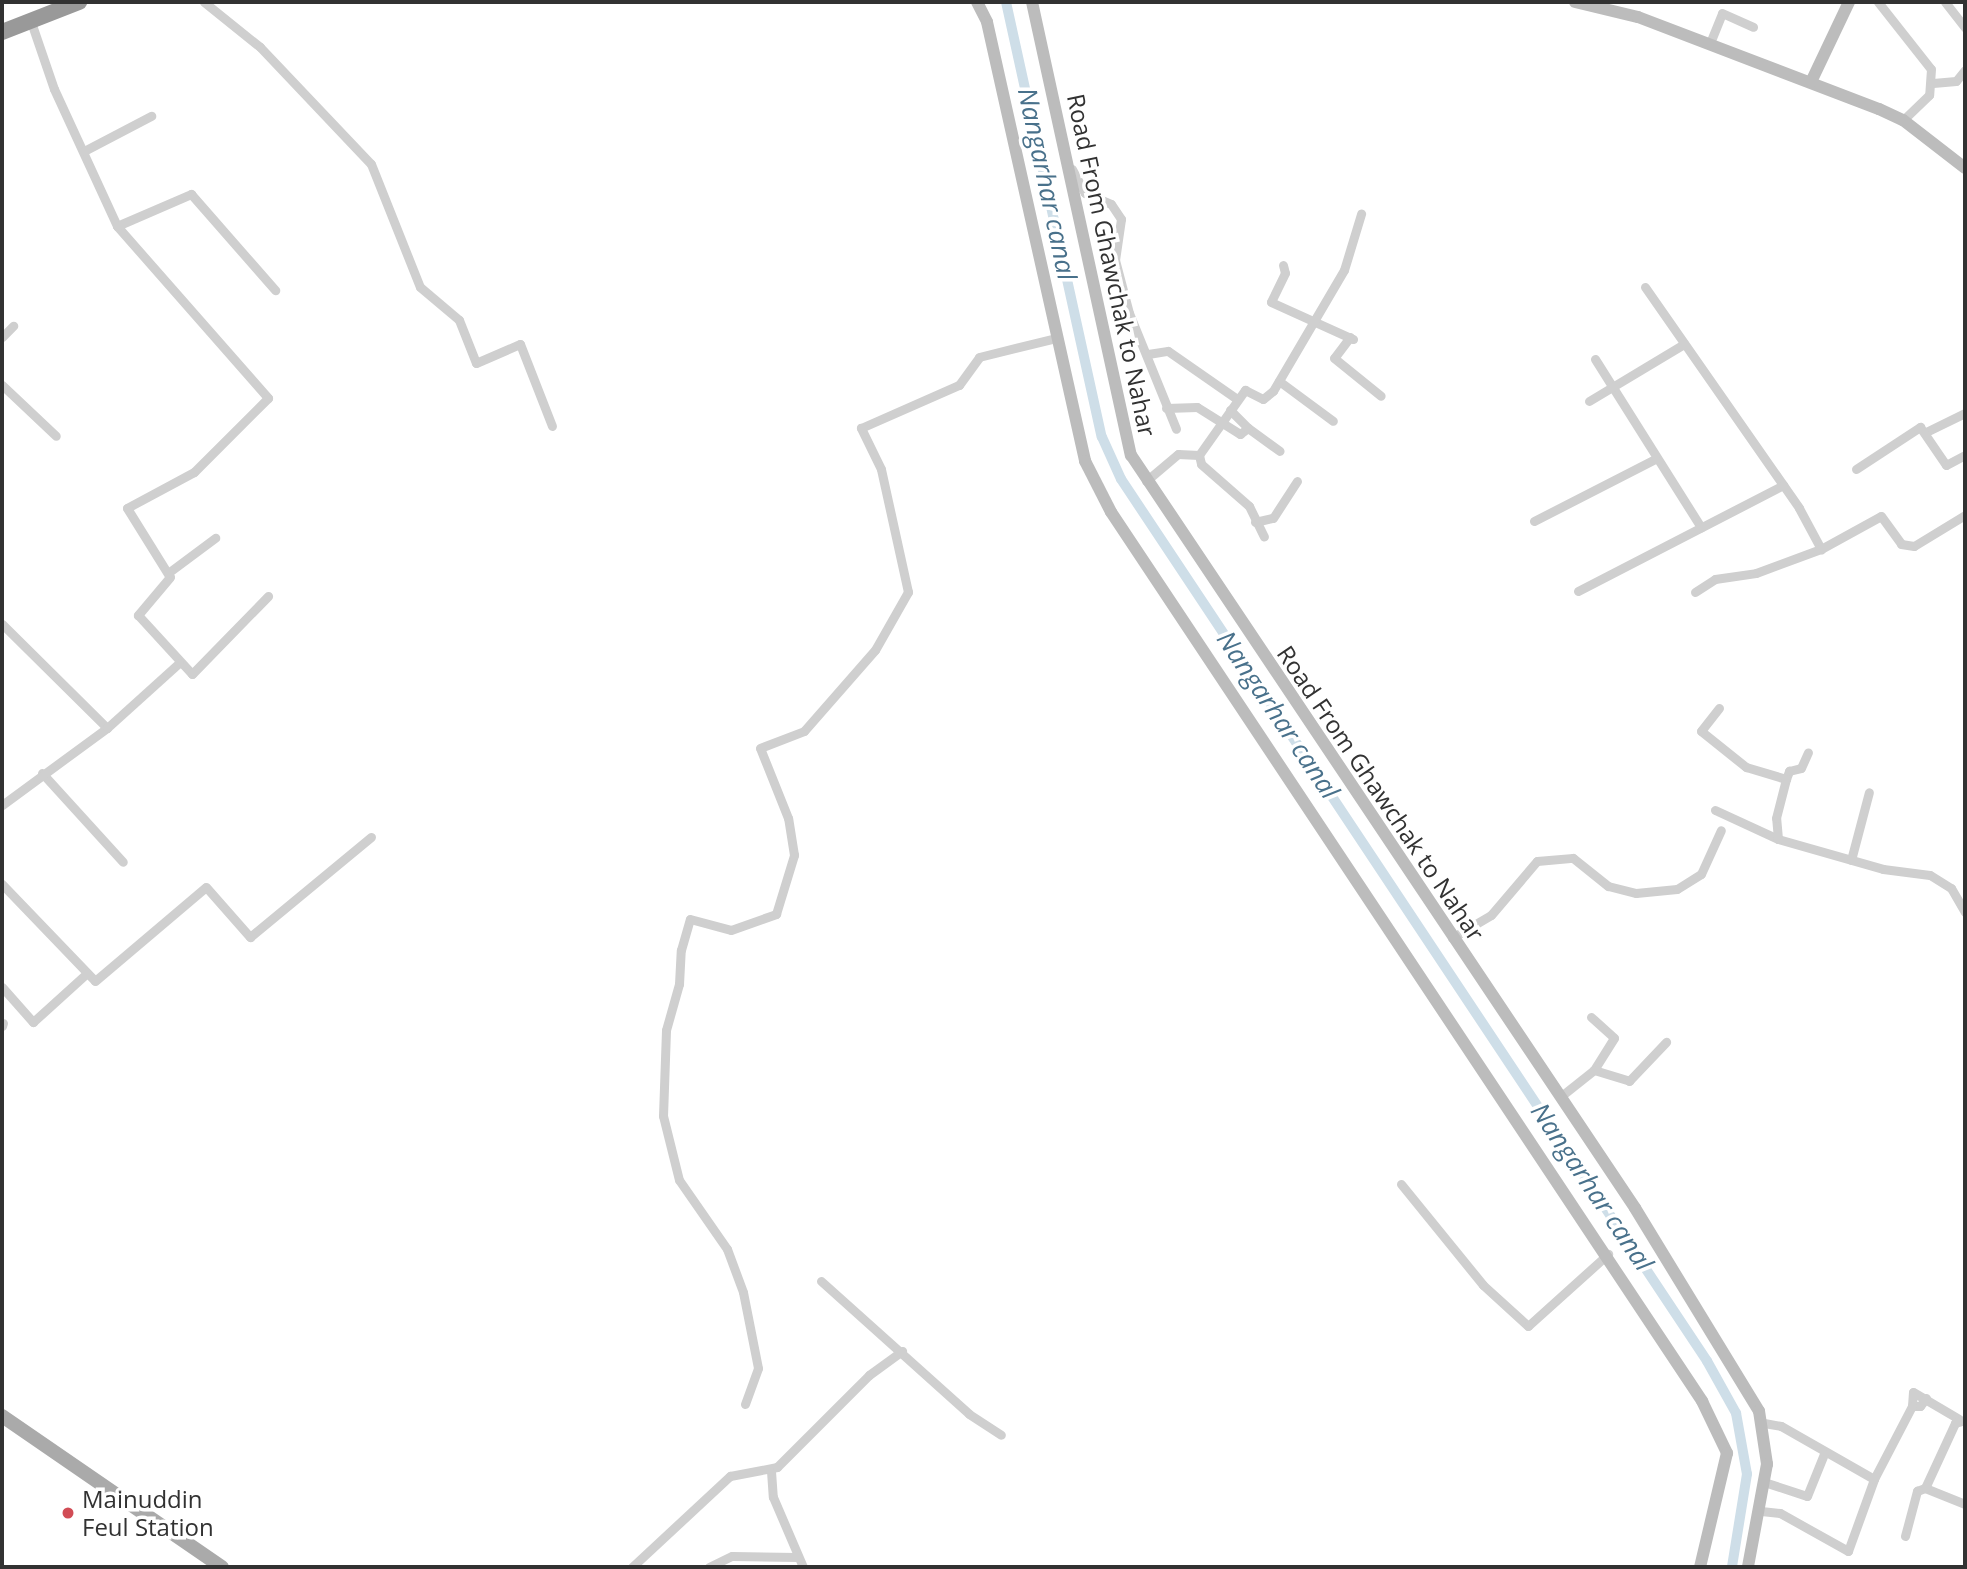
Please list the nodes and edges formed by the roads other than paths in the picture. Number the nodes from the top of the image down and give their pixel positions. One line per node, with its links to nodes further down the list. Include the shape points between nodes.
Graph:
1 (79, 2): 9 (highway)
2 (204, 2): 45 (street, via 260,47 371,164 420,286 459,320 476,363 520,344)
3 (977, 2): 30 (street, via 987,22)
4 (1032, 2): 20 (street, Road From Ghawchak to Nahar, via 1047,51)
5 (1574, 2): 13 (street)
6 (1849, 2): 15 (street)
7 (1878, 2): 16 (street, via 1931,69)
8 (1945, 2): 11 (street)
9 (30, 19): 12 (highway); 19 (street)
10 (1753, 27): 13 (street, via 1722,13)
11 (1965, 29)
12 (2, 32)
13 (1710, 43): 15 (street)
14 (1965, 70): 16 (street, via 1956,81)
15 (1811, 82): 18 (street)
16 (1933, 83): 18 (street)
17 (151, 116): 19 (street)
18 (1903, 120): 21 (street)
19 (83, 151): 23 (street)
20 (1065, 155): 32 (street, via 1085,193 1111,204 1121,219 1115,260 1129,313); 55 (street, Road From Ghawchak to Nahar, via 1115,400 1131,455)
21 (1965, 168)
22 (1361, 214): 27 (street, via 1344,270)
23 (117, 226): 26 (street, via 191,194); 65 (street, via 268,398 194,472 126,510)
24 (1283, 265): 27 (street, via 1285,273 1271,302)
25 (1645, 287): 31 (street)
26 (275, 290)
27 (1315, 318): 34 (street); 37 (street, via 1352,338 1334,358)
28 (13, 326): 29 (street)
29 (2, 337)
30 (1056, 338): 94 (street, via 1085,461 1111,512); 98 (street, via 979,357 959,385 860,428 881,469 908,592 875,650 804,731 760,748 788,818 794,855 776,914 731,930 690,919 681,950 680,984 666,1030 663,1116 679,1180 727,1250 743,1292 758,1367)
31 (1684, 345): 36 (street); 57 (street)
32 (1148, 354): 38 (street, via 1168,351); 40 (street)
33 (1595, 359): 36 (street)
34 (1279, 381): 38 (street, via 1264,398 1245,390); 43 (street)
35 (2, 385): 49 (street)
36 (1613, 387): 39 (street); 53 (street)
37 (1381, 396)
38 (1237, 400): 41 (street)
39 (1589, 401)
40 (1166, 408): 44 (street, via 1197,407); 47 (street)
41 (1230, 410): 44 (street); 46 (street)
42 (1965, 413): 48 (street)
43 (1333, 421)
44 (1221, 425): 46 (street, via 1240,434); 51 (street)
45 (552, 426)
46 (1248, 428): 50 (street)
47 (1176, 429)
48 (1926, 432): 52 (street, via 1946,465); 54 (street, via 1920,427)
49 (56, 436)
50 (1280, 452)
51 (1199, 455): 55 (street, via 1178,454); 60 (street, via 1201,464 1249,506)
52 (1965, 455)
53 (1655, 459): 59 (street); 61 (street)
54 (1856, 469)
55 (1146, 481): 86 (street, Road From Ghawchak to Nahar)
56 (1297, 481): 60 (street, via 1273,518)
57 (1783, 485): 61 (street); 64 (street)
58 (1965, 515): 64 (street, via 1914,546 1901,544 1881,516)
59 (1534, 521)
60 (1255, 522): 62 (street)
61 (1701, 527): 66 (street)
62 (1264, 537)
63 (215, 538): 65 (street)
64 (1821, 550): 67 (street, via 1756,573 1715,579)
65 (168, 573): 70 (street, via 169,579 138,613)
66 (1578, 591)
67 (1695, 592)
68 (268, 596): 70 (street, via 193,674)
69 (2, 624): 72 (street)
70 (179, 663): 72 (street)
71 (1719, 708): 75 (street, via 1701,730 1746,767)
72 (107, 728): 74 (street)
73 (1808, 752): 75 (street, via 1801,768 1789,771)
74 (42, 773): 77 (street); 83 (street)
75 (1786, 779): 81 (street, via 1776,818)
76 (1869, 792): 82 (street)
77 (2, 805)
78 (1715, 810): 81 (street)
79 (1721, 830): 86 (street, via 1701,874 1677,889 1636,893 1608,886 1573,858 1537,861 1491,915)
80 (371, 837): 87 (street, via 253,935 247,935 206,887 96,981)
81 (1778, 839): 82 (street)
82 (1851, 860): 85 (street, via 1930,875 1951,887)
83 (123, 862)
84 (2, 884): 87 (street)
85 (1965, 912)
86 (1452, 938): 92 (street, Road From Ghawchak to Nahar)
87 (87, 973): 88 (street, via 33,1022)
88 (2, 987)
89 (1591, 1017): 91 (street, via 1614,1038)
90 (1666, 1042): 91 (street, via 1629,1081)
91 (1594, 1070): 92 (street)
92 (1560, 1097): 102 (street, Road From Ghawchak to Nahar, via 1715,1334)
93 (1401, 1184): 94 (street, via 1483,1285 1528,1326)
94 (1608, 1254): 117 (street, via 1702,1401 1727,1453)
95 (821, 1281): 96 (street)
96 (902, 1351): 103 (street, via 969,1414); 105 (street, via 869,1374)
97 (1926, 1398): 99 (street, via 1920,1406); 99 (street, via 1913,1392); 101 (street)
98 (745, 1404)
99 (1912, 1406): 106 (street)
100 (2, 1416): 113 (main road)
101 (1962, 1419): 108 (street)
102 (1764, 1423): 104 (street, via 1781,1426); 107 (street, Road From Ghawchak to Nahar)
103 (1001, 1435)
104 (1824, 1454): 106 (street); 107 (street, via 1807,1496)
105 (771, 1471): 112 (street, via 773,1497); 114 (street, via 730,1476)
106 (1874, 1479): 110 (street, via 1848,1551 1780,1513)
107 (1764, 1482): 110 (street, Road From Ghawchak to Nahar)
108 (1925, 1488): 109 (street); 111 (street, via 1914,1497)
109 (1965, 1504)
110 (1761, 1511): 118 (street, Road From Ghawchak to Nahar)
111 (1905, 1536)
112 (797, 1557): 115 (street, via 732,1556); 116 (street)
113 (222, 1567)
114 (632, 1567)
115 (709, 1567)
116 (803, 1567)
117 (1700, 1567)
118 (1748, 1567)

